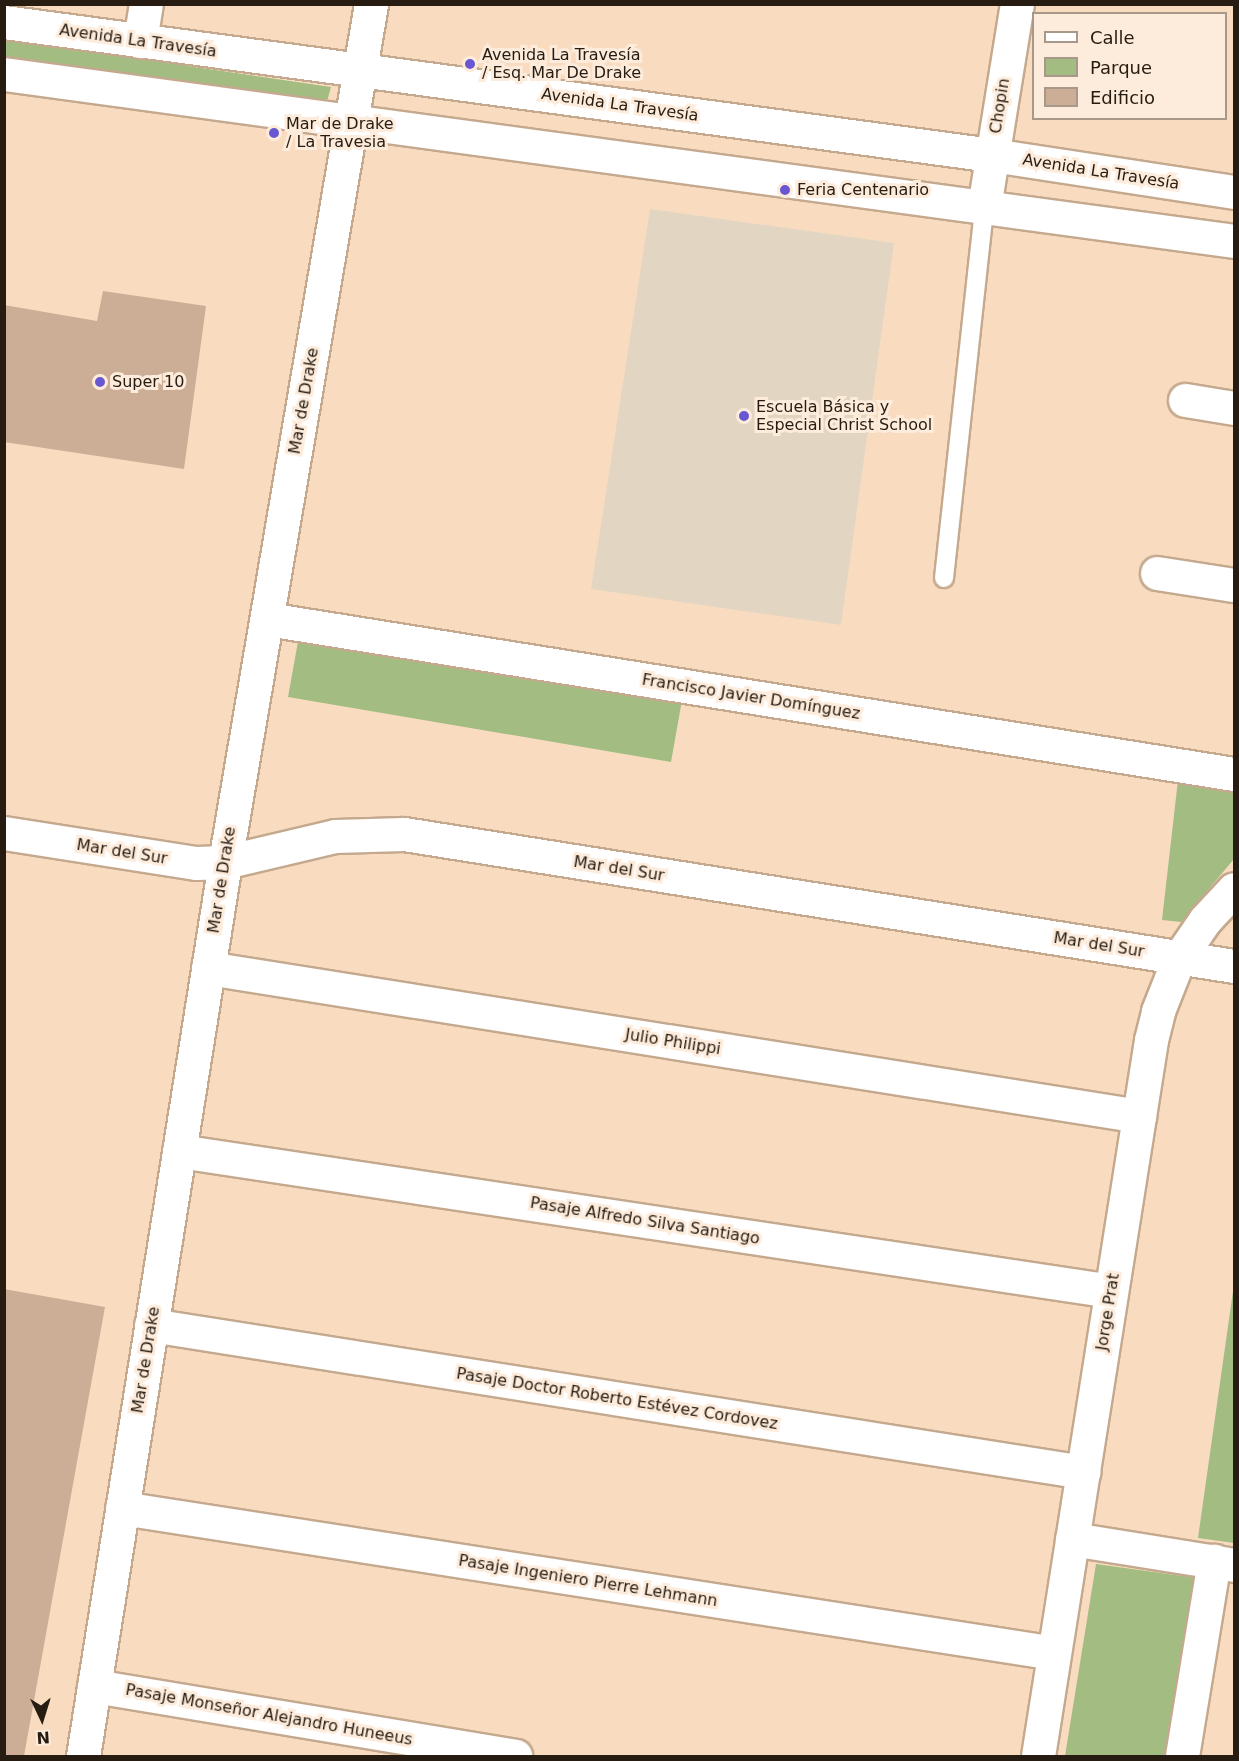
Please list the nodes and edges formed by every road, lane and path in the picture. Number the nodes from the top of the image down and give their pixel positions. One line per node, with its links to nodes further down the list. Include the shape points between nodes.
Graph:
1 (146, 4): 5 (street)
2 (371, 4): 6 (street, Mar de Drake)
3 (1017, 4): 9 (street, Chopin)
4 (4, 22): 5 (street, Avenida La Travesía)
5 (140, 41): 6 (street, Avenida La Travesía)
6 (360, 70): 8 (street, Mar de Drake); 9 (street, Avenida La Travesía)
7 (4, 74): 8 (street)
8 (351, 121): 11 (street); 18 (street, Mar de Drake)
9 (992, 155): 10 (street, Avenida La Travesía); 11 (street, Chopin)
10 (1234, 192)
11 (984, 207): 12 (street); 16 (lane)
12 (1234, 242)
13 (1185, 400): 14 (street)
14 (1234, 408)
15 (1157, 573): 17 (street)
16 (944, 578)
17 (1234, 585)
18 (267, 619): 19 (street, Francisco Javier Domínguez); 21 (street, Mar de Drake)
19 (1234, 774)
20 (4, 833): 21 (street, Mar del Sur, via 196,863)
21 (225, 862): 23 (street, Mar del Sur, via 335,836 404,834); 25 (street, Mar de Drake)
22 (1234, 889): 23 (street, Jorge Prat, via 1205,920)
23 (1179, 958): 24 (street, Mar del Sur); 26 (street, Jorge Prat, via 1158,1011)
24 (1234, 966)
25 (208, 968): 26 (street, Julio Philippi); 27 (street, Mar de Drake)
26 (1139, 1116): 28 (street, Jorge Prat)
27 (179, 1151): 28 (street, Pasaje Alfredo Silva Santiago); 29 (street, Mar de Drake)
28 (1112, 1291): 30 (street, Jorge Prat)
29 (151, 1325): 30 (street, Pasaje Doctor Roberto Estévez Cordovez); 31 (street, Mar de Drake)
30 (1083, 1472): 32 (street, Jorge Prat)
31 (122, 1508): 34 (street, Pasaje Ingeniero Pierre Lehmann); 35 (street, Mar de Drake)
32 (1072, 1539): 33 (street); 34 (street, Jorge Prat)
33 (1224, 1563): 39 (street)
34 (1054, 1653): 38 (street, Jorge Prat)
35 (94, 1686): 36 (street, Mar de Drake); 37 (street, Pasaje Monseñor Alejandro Huneeus)
36 (83, 1756)
37 (515, 1756)
38 (1038, 1756)
39 (1182, 1756)

